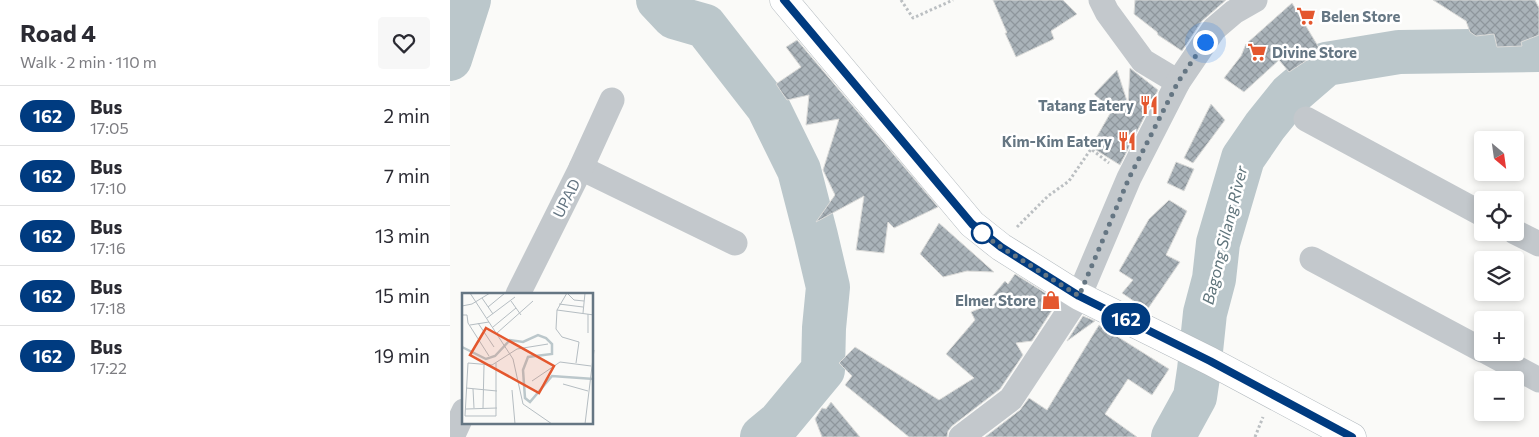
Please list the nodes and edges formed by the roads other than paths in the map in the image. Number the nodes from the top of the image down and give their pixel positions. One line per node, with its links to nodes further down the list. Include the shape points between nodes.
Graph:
1 (784, 0): 14 (main road, via 972,224 1001,247)
2 (1101, 0): 4 (street, via 1143,61)
3 (1255, 0): 4 (street, via 1214,29)
4 (1178, 82): 14 (street, via 1129,178)
5 (612, 100): 7 (street, UPAD)
6 (1306, 120): 8 (street)
7 (581, 168): 10 (street); 13 (street, UPAD)
8 (1474, 210)
9 (1524, 236): 11 (street)
10 (734, 243)
11 (1539, 244)
12 (1312, 259): 15 (street)
13 (518, 293)
14 (1079, 296): 20 (street, via 1012,399); 21 (main road)
15 (1474, 346)
16 (1504, 361): 17 (street)
17 (1539, 380)
18 (462, 415): 19 (street)
19 (452, 437)
20 (961, 437)
21 (1352, 437)

